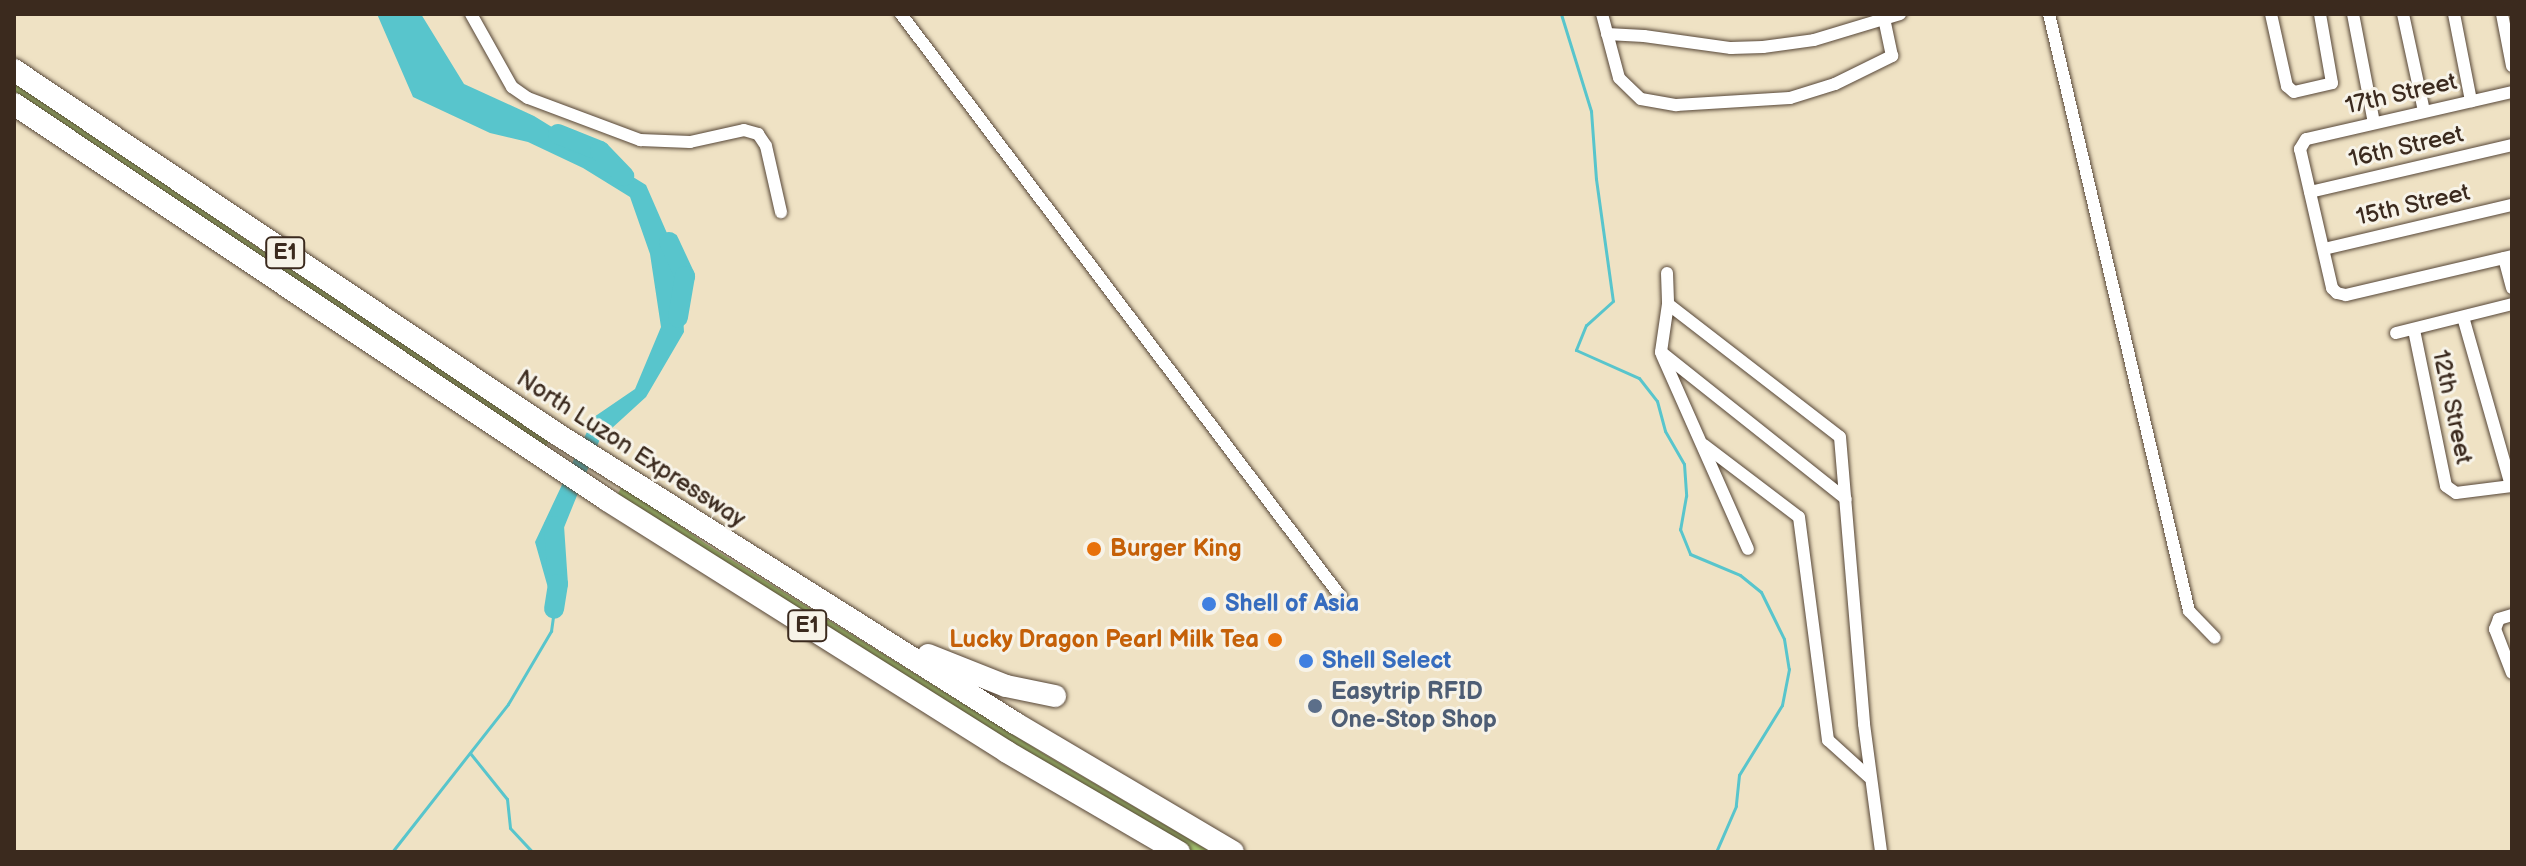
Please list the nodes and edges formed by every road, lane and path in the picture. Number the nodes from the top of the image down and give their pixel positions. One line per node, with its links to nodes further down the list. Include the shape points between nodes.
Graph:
1 (471, 14): 24 (street, via 512,87 528,98 640,140 690,142 744,130 758,134 766,146)
2 (901, 14): 40 (street)
3 (1602, 14): 13 (street)
4 (1900, 14): 12 (street)
5 (2049, 14): 42 (street, via 2189,611)
6 (2271, 14): 7 (street, via 2287,86 2294,92 2332,83)
7 (2320, 14)
8 (2353, 14): 20 (street)
9 (2403, 14): 19 (street)
10 (2454, 14): 17 (street)
11 (2502, 14): 14 (street)
12 (1884, 19): 13 (street, via 1814,40 1763,47); 13 (street, via 1893,51 1888,59 1814,92 1754,101 1676,105 1641,99 1619,78)
13 (1607, 34)
14 (2512, 66)
15 (14, 70): 39 (highway, North Luzon Expressway / E1, via 557,434)
16 (2512, 92): 17 (street, 17th Street)
17 (2471, 101): 19 (street, 17th Street)
18 (14, 104): 46 (highway, E1, via 607,500 994,744)
19 (2424, 111): 20 (street, 17th Street)
20 (2374, 123): 22 (street, 17th Street, via 2300,143)
21 (2512, 145): 22 (street, 16th Street)
22 (2310, 192): 25 (street)
23 (2512, 205): 25 (street, 15th Street)
24 (781, 212)
25 (2324, 249): 26 (street, via 2332,288 2346,295)
26 (2508, 257): 28 (street)
27 (1667, 273): 29 (street)
28 (2512, 288)
29 (1668, 304): 34 (street); 37 (street, via 1840,437)
30 (2512, 304): 31 (street)
31 (2463, 317): 32 (street); 36 (street)
32 (2414, 330): 33 (street); 36 (street, 12th Street, via 2446,486 2451,492)
33 (2396, 333)
34 (1661, 352): 35 (street); 37 (street)
35 (1704, 445): 38 (street); 45 (street, via 1799,517 1828,740)
36 (2511, 486)
37 (1846, 499): 45 (street)
38 (1748, 549)
39 (753, 558): 44 (highway, via 921,652 1006,686); 47 (highway, North Luzon Expressway / E1)
40 (1341, 597)
41 (2512, 615): 43 (street, via 2499,619 2495,629)
42 (2215, 638)
43 (2512, 673)
44 (1055, 696)
45 (1869, 777): 48 (street)
46 (1179, 852)
47 (1233, 852)
48 (1881, 852)

